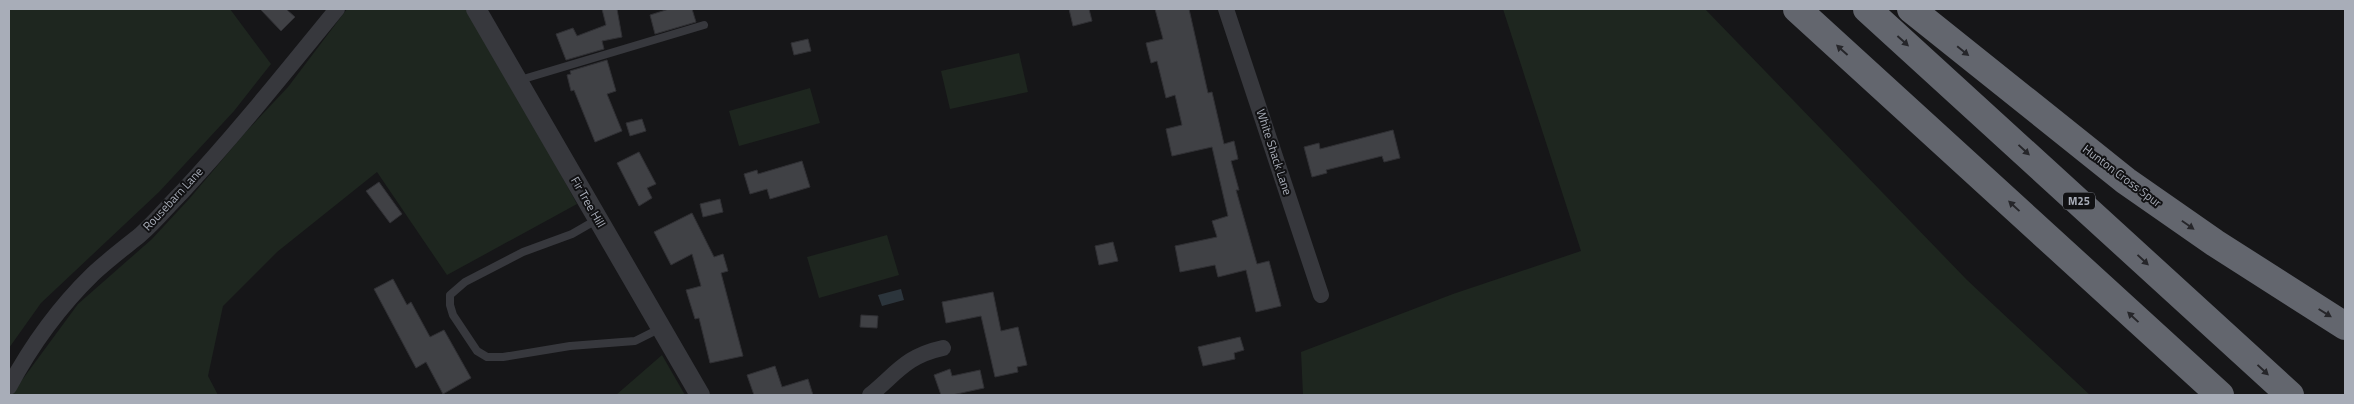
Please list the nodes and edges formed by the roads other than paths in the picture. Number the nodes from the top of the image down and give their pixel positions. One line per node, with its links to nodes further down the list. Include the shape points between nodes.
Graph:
1 (337, 9): 15 (street, Rousebarn Lane, via 183,190 141,234 93,274 67,303 26,356)
2 (476, 9): 8 (street, Fir Tree Hill)
3 (1226, 9): 10 (street, White Shack Lane)
4 (1797, 9): 14 (highway, one-way to 4)
5 (1867, 9): 20 (highway, M25, one-way to 20)
6 (1911, 9): 11 (highway, Hunton Cross Spur, one-way to 11, via 2126,181 2215,244)
7 (704, 25): 8 (lane)
8 (518, 81): 9 (street, Fir Tree Hill)
9 (598, 219): 12 (street, Fir Tree Hill); 12 (lane, via 572,234 534,246 465,282 450,295 453,315 477,351 487,357 634,341)
10 (1321, 295)
11 (2345, 326)
12 (661, 328): 16 (street, Fir Tree Hill)
13 (943, 348): 17 (street, via 904,363)
14 (2169, 350): 18 (highway); 19 (highway)
15 (9, 386)
16 (700, 395)
17 (870, 395)
18 (2201, 395)
19 (2220, 395)
20 (2290, 395)

